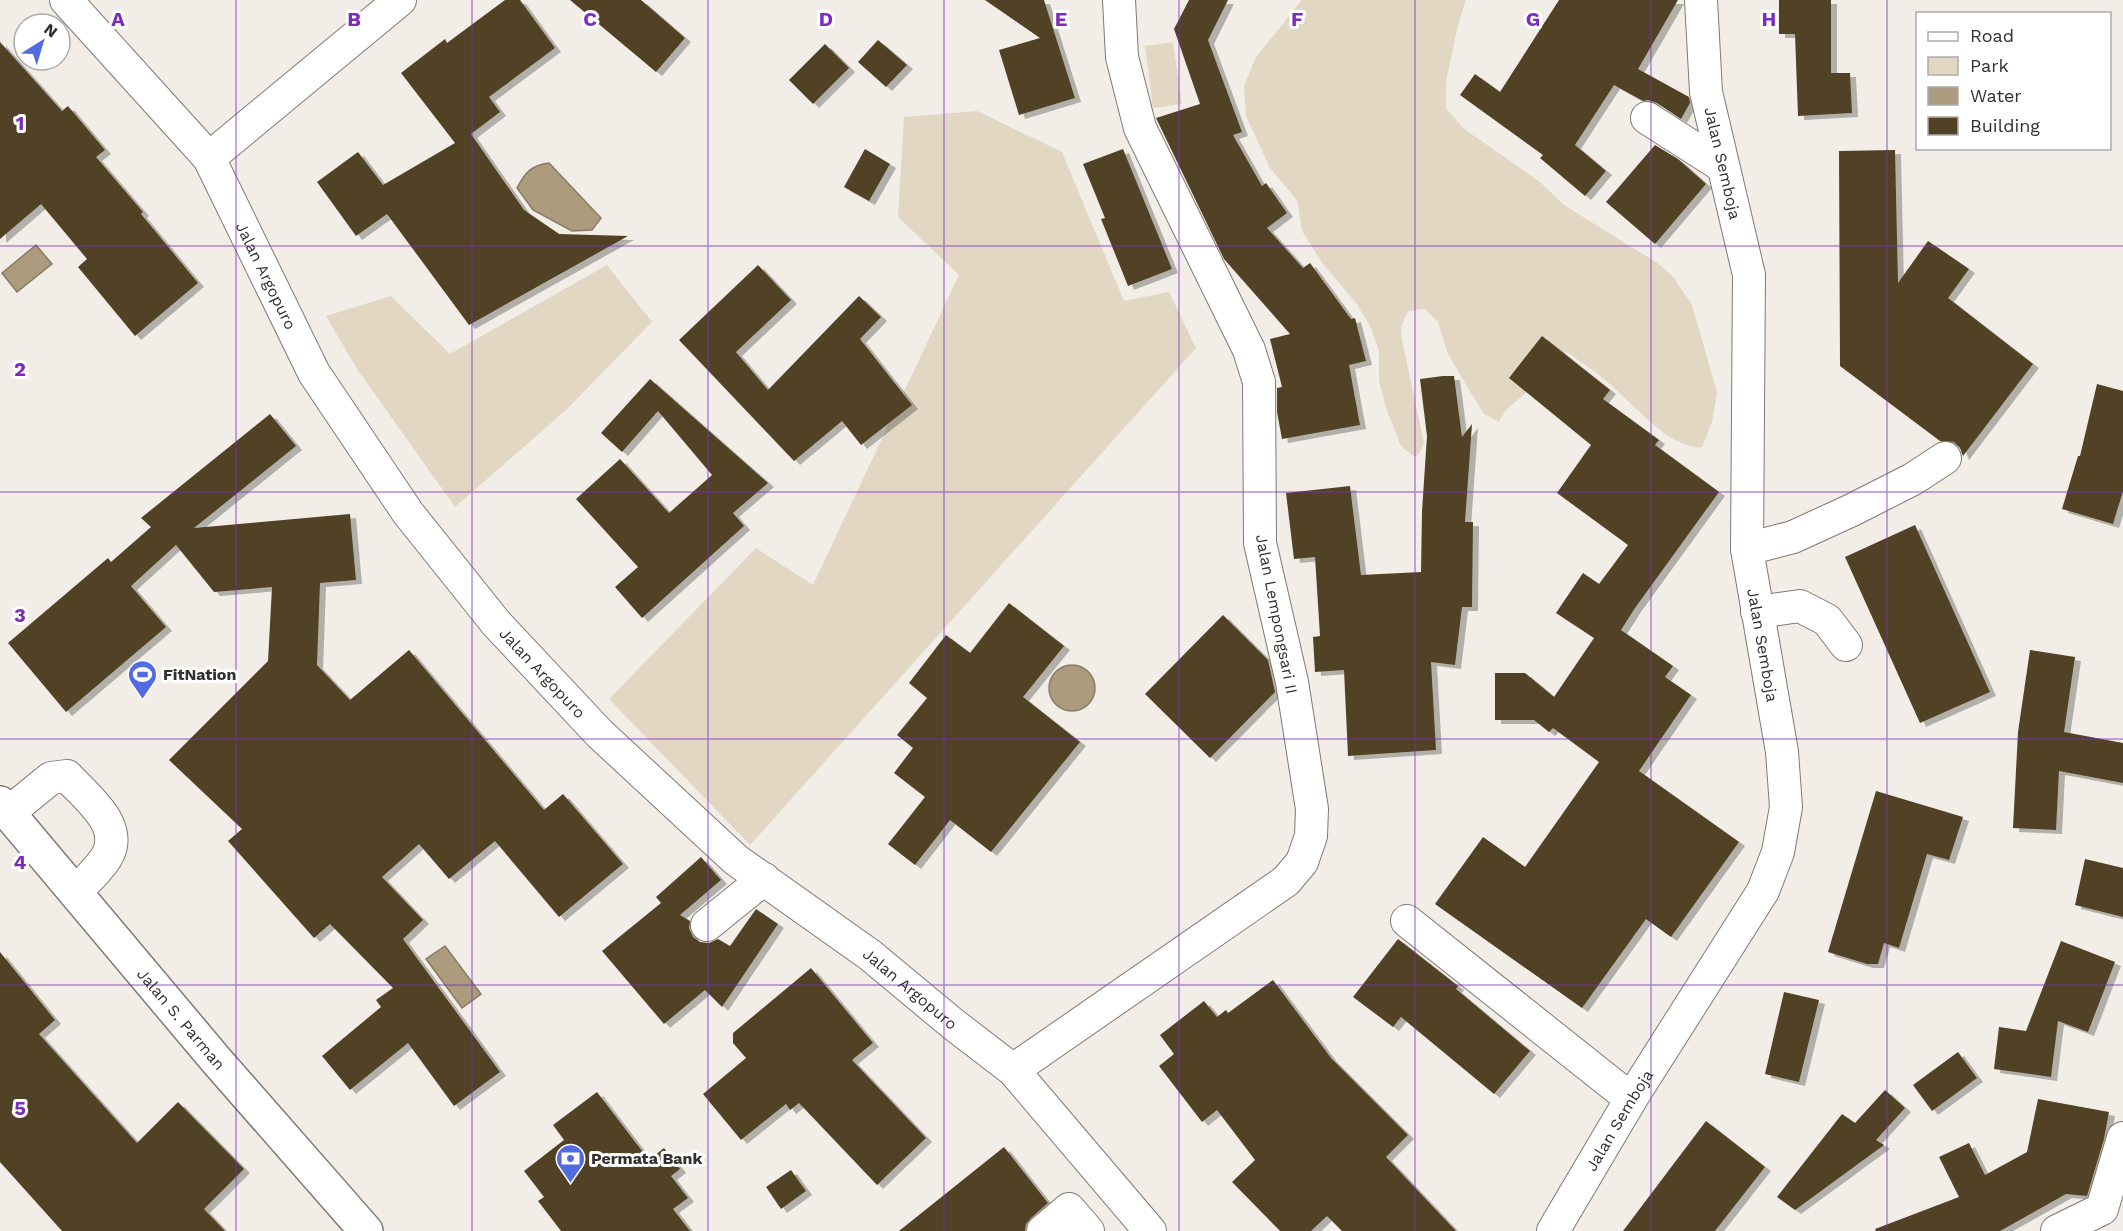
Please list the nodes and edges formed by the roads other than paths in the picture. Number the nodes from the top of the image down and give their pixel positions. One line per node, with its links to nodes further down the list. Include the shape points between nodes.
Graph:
1 (66, 0): 6 (street, Jalan Argopuro)
2 (400, 0): 6 (street)
3 (1119, 0): 17 (street, Jalan Lempongsari II, via 1122,57 1140,128 1249,350 1260,382 1260,543 1292,682 1312,809 1311,836 1302,862 1286,881)
4 (1701, 0): 7 (street, Jalan Semboja, via 1706,92)
5 (1647, 118): 7 (street)
6 (209, 158): 13 (street, Jalan Argopuro, via 314,373 408,513 496,623 600,734 736,860)
7 (1722, 166): 9 (street, Jalan Semboja, via 1749,275)
8 (1945, 458): 9 (street, via 1852,510 1793,537)
9 (1747, 549): 10 (street, Jalan Semboja)
10 (1757, 612): 11 (street, via 1800,606 1827,620); 18 (street, Jalan Semboja, via 1782,752 1786,807 1778,852 1763,891)
11 (1846, 645)
12 (4, 808): 14 (highway, Jalan S. Parman); 14 (street, via 51,778 67,776 107,820 112,834 108,856)
13 (764, 879): 16 (street); 17 (street, Jalan Argopuro, via 870,955)
14 (75, 893): 23 (highway, Jalan S. Parman)
15 (1407, 921): 18 (street)
16 (707, 925)
17 (1013, 1070): 22 (street, Jalan Argopuro)
18 (1631, 1100): 25 (street, Jalan Semboja)
19 (2123, 1138): 21 (street)
20 (1079, 1220): 24 (street)
21 (2106, 1220): 26 (street)
22 (1137, 1227)
23 (366, 1231)
24 (1042, 1231)
25 (1553, 1231)
26 (2056, 1231)

